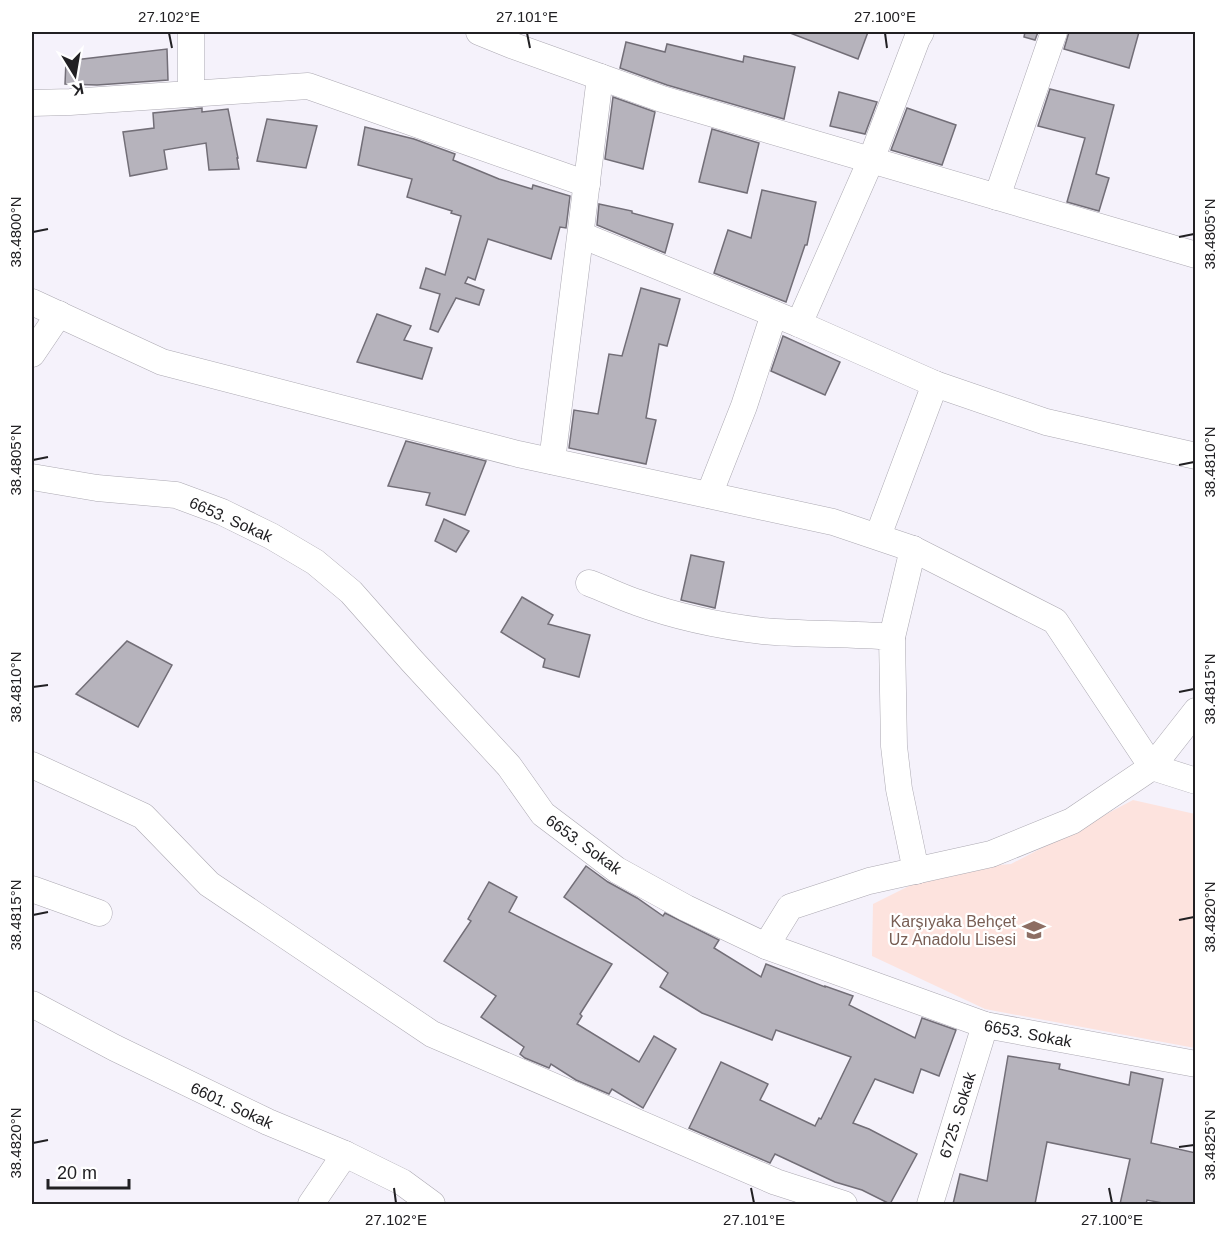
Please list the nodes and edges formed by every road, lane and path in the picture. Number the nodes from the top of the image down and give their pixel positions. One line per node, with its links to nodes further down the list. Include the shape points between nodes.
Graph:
1 (191, 32): 6 (street)
2 (481, 32): 5 (street)
3 (921, 32): 8 (street)
4 (1054, 32): 10 (street)
5 (600, 77): 8 (street); 9 (street)
6 (191, 94): 7 (street); 9 (street, via 308,86)
7 (32, 103)
8 (871, 160): 10 (street); 16 (street)
9 (587, 184): 11 (street)
10 (997, 197): 12 (street)
11 (581, 235): 15 (street); 20 (street)
12 (1196, 255)
13 (32, 302): 14 (street)
14 (59, 314): 17 (street); 20 (street, via 162,362)
15 (774, 314): 16 (street); 22 (street)
16 (800, 324): 18 (street)
17 (32, 354)
18 (934, 384): 19 (street, via 1046,422); 23 (street)
19 (1196, 456)
20 (552, 461): 22 (street)
21 (32, 477): 34 (street, 6653. Sokak, via 176,495 222,512 315,562 351,592 509,766 543,814 617,870)
22 (709, 495): 23 (street)
23 (878, 536): 24 (street)
24 (913, 549): 26 (street); 29 (street, via 1055,621)
25 (589, 583): 26 (street, via 692,619 761,631)
26 (892, 637): 31 (street, via 894,746)
27 (1196, 711): 29 (street)
28 (32, 765): 41 (street, via 143,816 209,884 432,1034 776,1182)
29 (1152, 767): 30 (street); 31 (street, via 1072,820 990,854)
30 (1196, 782)
31 (916, 871): 34 (street, via 869,881 790,907)
32 (32, 889): 33 (street)
33 (99, 913)
34 (766, 946): 36 (street, 6653. Sokak)
35 (32, 1004): 38 (street, 6601. Sokak, via 268,1122)
36 (985, 1025): 37 (street, 6653. Sokak); 42 (street, 6725. Sokak)
37 (1196, 1064)
38 (345, 1154): 39 (street); 40 (street, 6601. Sokak, via 402,1182)
39 (311, 1204)
40 (432, 1204)
41 (844, 1204)
42 (930, 1204)

